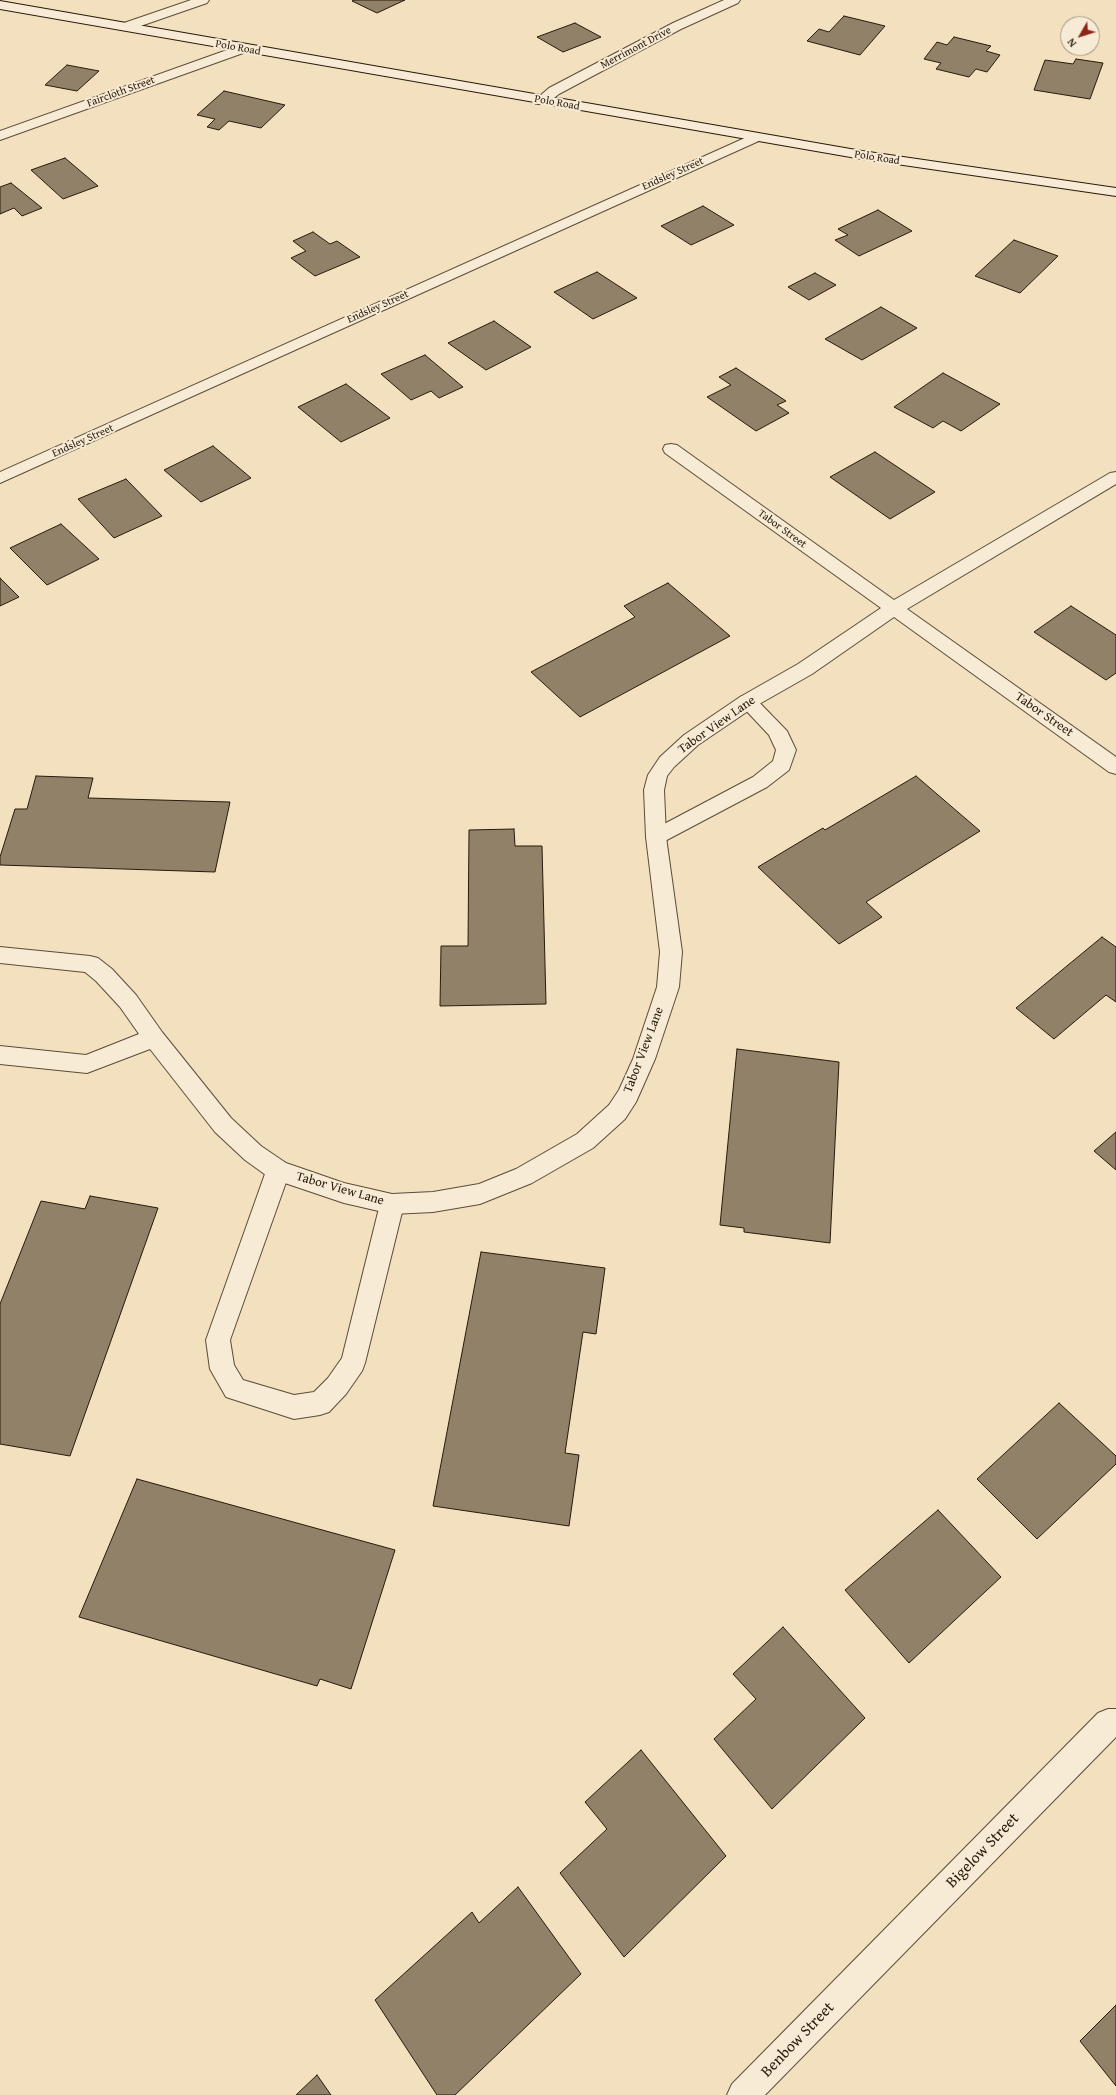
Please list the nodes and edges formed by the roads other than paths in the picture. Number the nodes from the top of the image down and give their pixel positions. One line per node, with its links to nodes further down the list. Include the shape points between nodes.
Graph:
1 (203, 0): 4 (street)
2 (731, 0): 6 (street, Merrimont Drive, via 670,29 554,91)
3 (0, 5): 4 (street, Polo Road)
4 (125, 27): 5 (street, Polo Road)
5 (241, 49): 6 (street, Polo Road); 7 (street, Faircloth Street)
6 (541, 101): 8 (street, Polo Road)
7 (0, 136)
8 (756, 137): 9 (street, Polo Road, via 862,156); 12 (street, Endsley Street)
9 (1116, 192)
10 (671, 449): 13 (street, Tabor Street)
11 (1116, 477): 13 (street)
12 (0, 478)
13 (894, 608): 14 (street, Tabor View Lane, via 804,669); 15 (street, Tabor Street)
14 (747, 702): 16 (street, Tabor View Lane, via 691,740 667,762 658,775 654,790); 16 (street, via 777,731 786,750 782,765 760,782)
15 (1116, 767)
16 (656, 837): 21 (street, Tabor View Lane, via 671,952 668,987 644,1059 628,1095 617,1112 585,1141 524,1176 480,1194 433,1202)
17 (0, 954): 18 (street, Tabor View Lane, via 90,964 128,1001)
18 (154, 1038): 19 (street, via 87,1064); 20 (street, Tabor View Lane, via 223,1125)
19 (0, 1055)
20 (278, 1171): 21 (street, Tabor View Lane, via 344,1193); 21 (street, via 218,1340 222,1369 235,1389 294,1407 320,1403 337,1386 353,1363)
21 (392, 1204)
22 (1116, 1723): 23 (street, Bigelow Street, via 1108,1723)
23 (852, 1984): 24 (street, Benbow Street)
24 (743, 2095)

